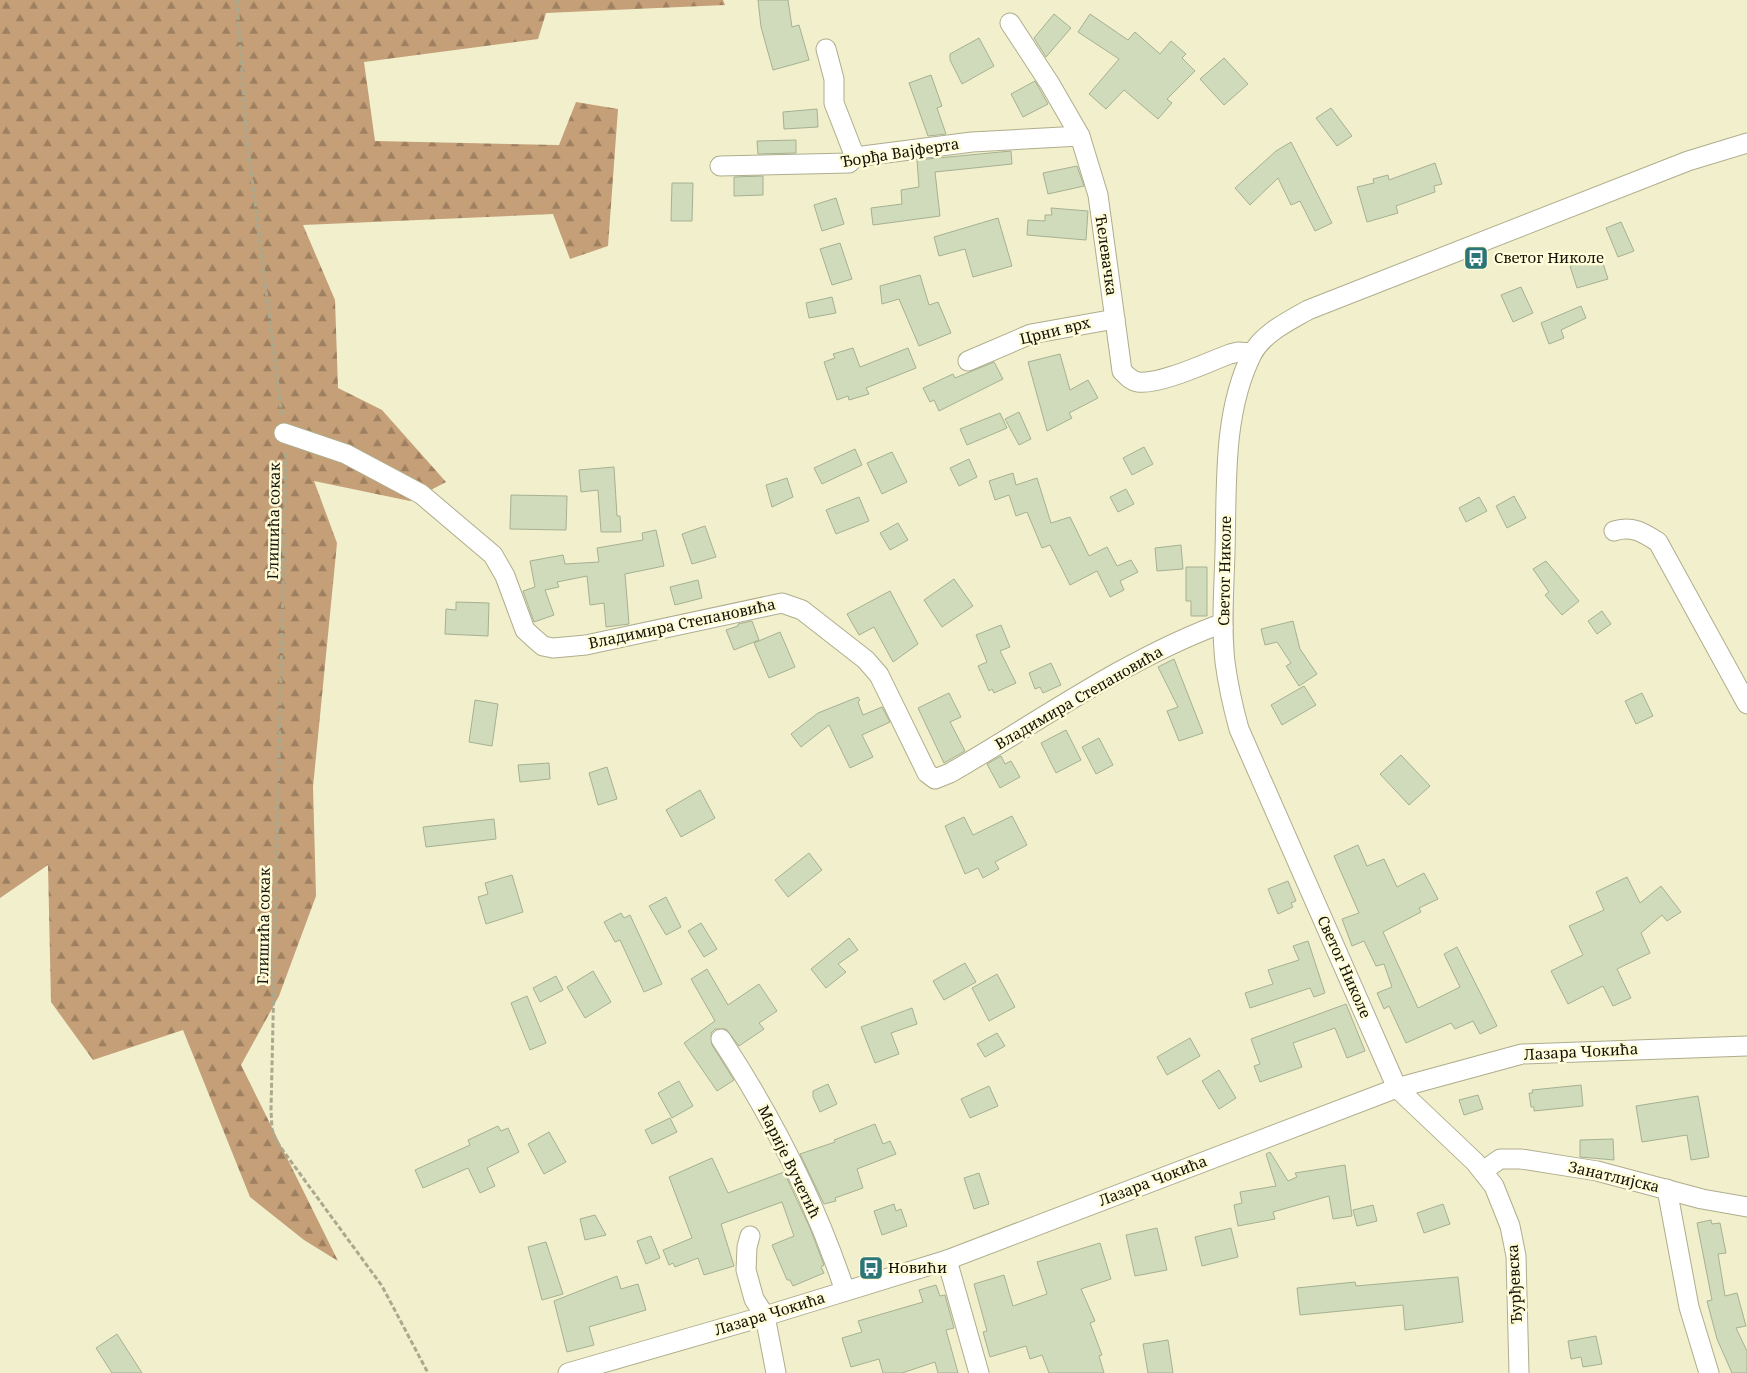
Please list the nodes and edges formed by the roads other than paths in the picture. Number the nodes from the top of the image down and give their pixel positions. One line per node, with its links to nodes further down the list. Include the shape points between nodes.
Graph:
1 (1010, 23): 3 (street, Ћелевачка)
2 (826, 49): 5 (street, via 834,79 834,103)
3 (1080, 136): 5 (street, Ђорђа Вајферта, via 972,142); 7 (street, Ћелевачка, via 1098,195)
4 (1747, 143): 8 (street, Светог Николе, via 1688,162 1308,310 1266,336)
5 (855, 157): 6 (street, Ђорђа Вајферта, via 849,163)
6 (720, 166)
7 (1115, 319): 8 (street, Ћелевачка, via 1122,371 1137,382 1159,380 1238,352); 9 (street, Црни врх, via 1031,334)
8 (1252, 354): 12 (street, Светог Николе, via 1235,404 1230,433)
9 (968, 361)
10 (284, 433): 12 (street, Владимира Степановића, via 346,454 428,501 493,555 505,576 525,630 543,646 586,645 782,603 798,608 866,660 879,675 927,773 935,779 1169,647 1210,628)
11 (1614, 531): 13 (street, via 1622,528 1640,530 1658,542)
12 (1223, 627): 16 (street, Светог Николе, via 1230,695 1239,729)
13 (1747, 704)
14 (721, 1039): 22 (street, Марије Вучетић, via 762,1104 794,1166)
15 (1747, 1046): 16 (street, Лазара Чокића, via 1522,1054)
16 (1396, 1088): 17 (street, Ђурђевска); 21 (street, Лазара Чокића)
17 (1483, 1171): 18 (street, Занатлијска, via 1500,1159 1511,1158 1597,1171); 27 (street, Ђурђевска, via 1494,1186 1510,1226 1516,1256)
18 (1666, 1189): 19 (street, Занатлијска); 28 (street, via 1689,1306)
19 (1747, 1207)
20 (750, 1236): 23 (street, via 746,1270 754,1299)
21 (947, 1260): 22 (street, Лазара Чокића); 26 (street)
22 (845, 1291): 23 (street, Лазара Чокића)
23 (765, 1316): 24 (street, Лазара Чокића); 25 (street)
24 (568, 1373)
25 (776, 1373)
26 (979, 1373)
27 (1519, 1373)
28 (1709, 1373)

